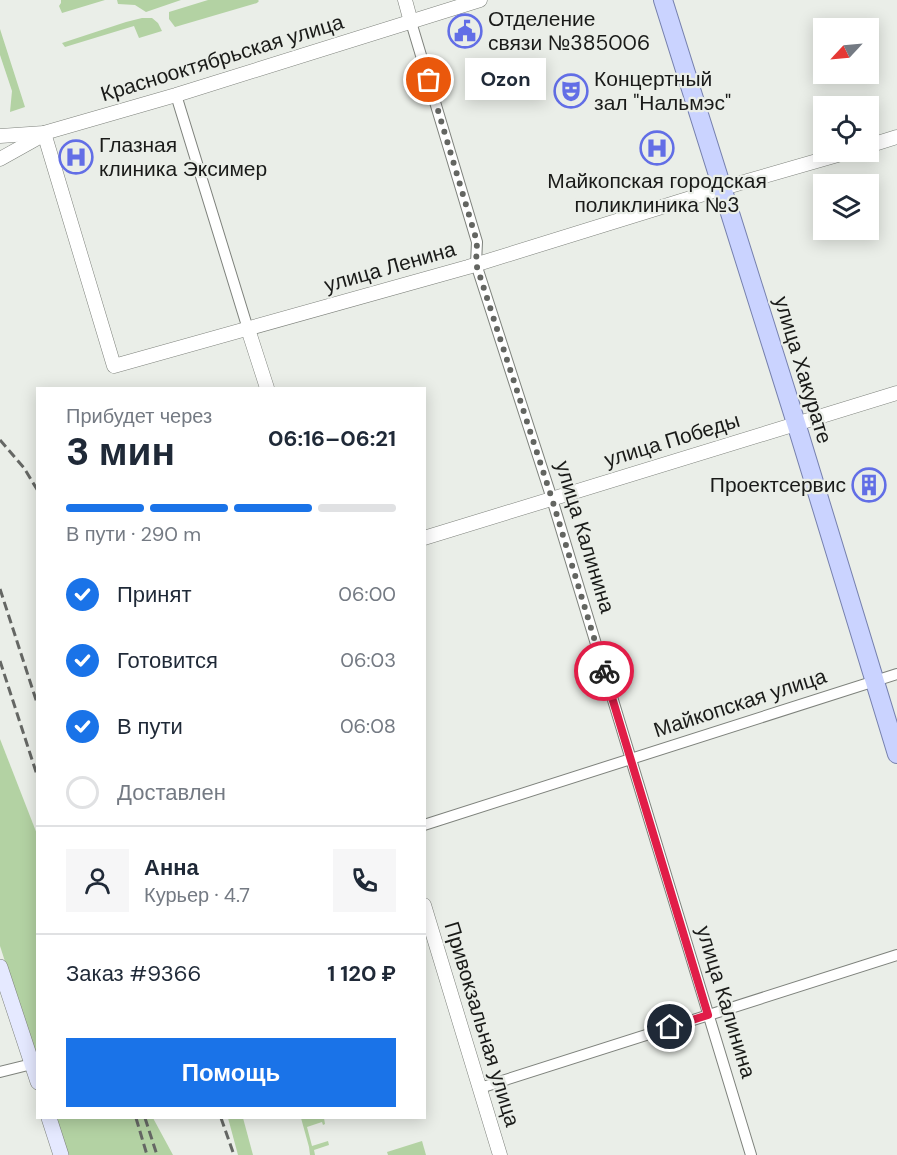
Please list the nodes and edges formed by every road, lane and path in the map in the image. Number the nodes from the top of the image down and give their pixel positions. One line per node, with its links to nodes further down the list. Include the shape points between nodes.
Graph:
1 (405, 0): 4 (street, улица Калинина)
2 (480, 0): 4 (street, Краснооктябрьская улица)
3 (663, 0): 12 (main road, улица Хакурате)
4 (411, 22): 5 (street, Краснооктябрьская улица); 13 (street, улица Калинина, via 477,242)
5 (176, 95): 6 (street, Краснооктябрьская улица); 14 (street)
6 (45, 134): 7 (street); 10 (street); 14 (street, улица Ленина, via 114,366)
7 (0, 136)
8 (897, 137): 9 (street)
9 (879, 143)
10 (0, 159)
11 (813, 162): 12 (street, улица Ленина)
12 (723, 188): 13 (street, улица Ленина); 17 (main road, улица Хакурате)
13 (476, 264): 14 (street, улица Ленина); 18 (street, улица Калинина)
14 (249, 329): 15 (street)
15 (267, 387)
16 (897, 393): 17 (street, улица Победы)
17 (796, 423): 18 (street, улица Победы); 21 (main road, улица Хакурате)
18 (552, 499): 19 (street, улица Победы); 23 (street, улица Калинина)
19 (426, 537)
20 (897, 674): 21 (street, Майкопская улица)
21 (874, 681): 22 (main road, улица Хакурате); 23 (street, Майкопская улица)
22 (897, 754)
23 (630, 759): 24 (street, Майкопская улица); 28 (street, улица Калинина)
24 (426, 824)
25 (426, 912): 32 (street, Привокзальная улица)
26 (897, 955): 28 (street)
27 (0, 967): 29 (main road)
28 (708, 1015): 32 (street); 36 (street, улица Калинина)
29 (32, 1064): 30 (street); 31 (main road)
30 (0, 1072)
31 (36, 1076)
32 (480, 1088): 35 (street, Привокзальная улица)
33 (49, 1119): 34 (main road)
34 (61, 1155)
35 (500, 1155)
36 (751, 1155)

